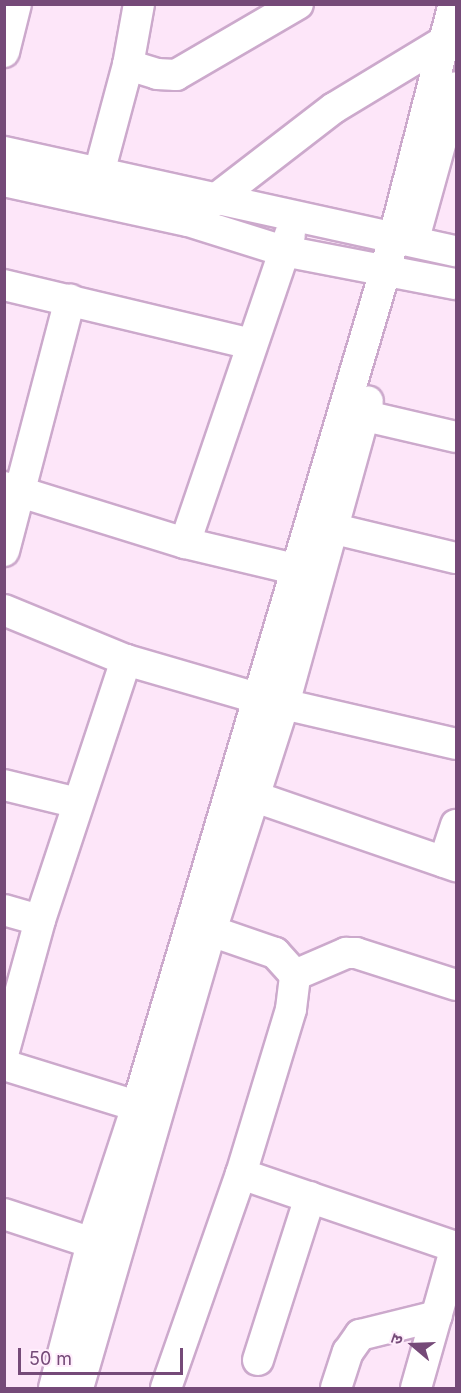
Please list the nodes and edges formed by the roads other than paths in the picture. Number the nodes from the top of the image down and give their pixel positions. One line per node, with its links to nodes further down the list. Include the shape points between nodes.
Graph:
1 (16, 4): 6 (street)
2 (139, 4): 7 (street)
3 (298, 4): 7 (street, via 176,75)
4 (454, 4): 5 (street)
5 (451, 37): 8 (street); 12 (street, via 334,108)
6 (4, 52)
7 (128, 66): 10 (street)
8 (449, 96): 15 (street)
9 (4, 152): 10 (street)
10 (99, 173): 12 (street)
11 (4, 181): 14 (street)
12 (213, 201): 13 (street); 14 (street)
13 (296, 216): 15 (street); 16 (street)
14 (188, 221): 16 (street)
15 (404, 239): 17 (street); 18 (street)
16 (284, 251): 18 (street); 22 (street)
17 (456, 251)
18 (395, 270): 19 (street); 23 (street)
19 (456, 284)
20 (4, 285): 21 (street)
21 (70, 300): 22 (street); 25 (street)
22 (251, 344): 27 (street)
23 (354, 413): 24 (street); 26 (street)
24 (456, 437)
25 (14, 489): 27 (street); 28 (street)
26 (322, 527): 29 (street); 30 (street)
27 (185, 543): 30 (street)
28 (4, 551)
29 (456, 558)
30 (309, 572): 33 (street)
31 (4, 610): 32 (street)
32 (126, 660): 33 (street); 37 (street)
33 (271, 701): 34 (street); 36 (street)
34 (456, 744)
35 (4, 785): 37 (street)
36 (244, 793): 39 (street); 42 (street)
37 (78, 803): 41 (street)
38 (456, 825): 39 (street)
39 (450, 864)
40 (4, 910): 41 (street)
41 (40, 920): 45 (street)
42 (201, 928): 43 (street, via 275,953); 47 (street)
43 (295, 975): 44 (street, via 346,953 356,953); 48 (street, via 291,1009)
44 (456, 986)
45 (4, 1051)
46 (4, 1065): 47 (street)
47 (148, 1109): 51 (street); 56 (street)
48 (241, 1174): 49 (street); 57 (street)
49 (310, 1197): 52 (street); 54 (street)
50 (4, 1214): 51 (street)
51 (92, 1243): 55 (street)
52 (456, 1247): 53 (street)
53 (437, 1316): 58 (street, via 360,1335 348,1352); 59 (street)
54 (258, 1360)
55 (54, 1389)
56 (78, 1389)
57 (166, 1389)
58 (336, 1389)
59 (416, 1389)

